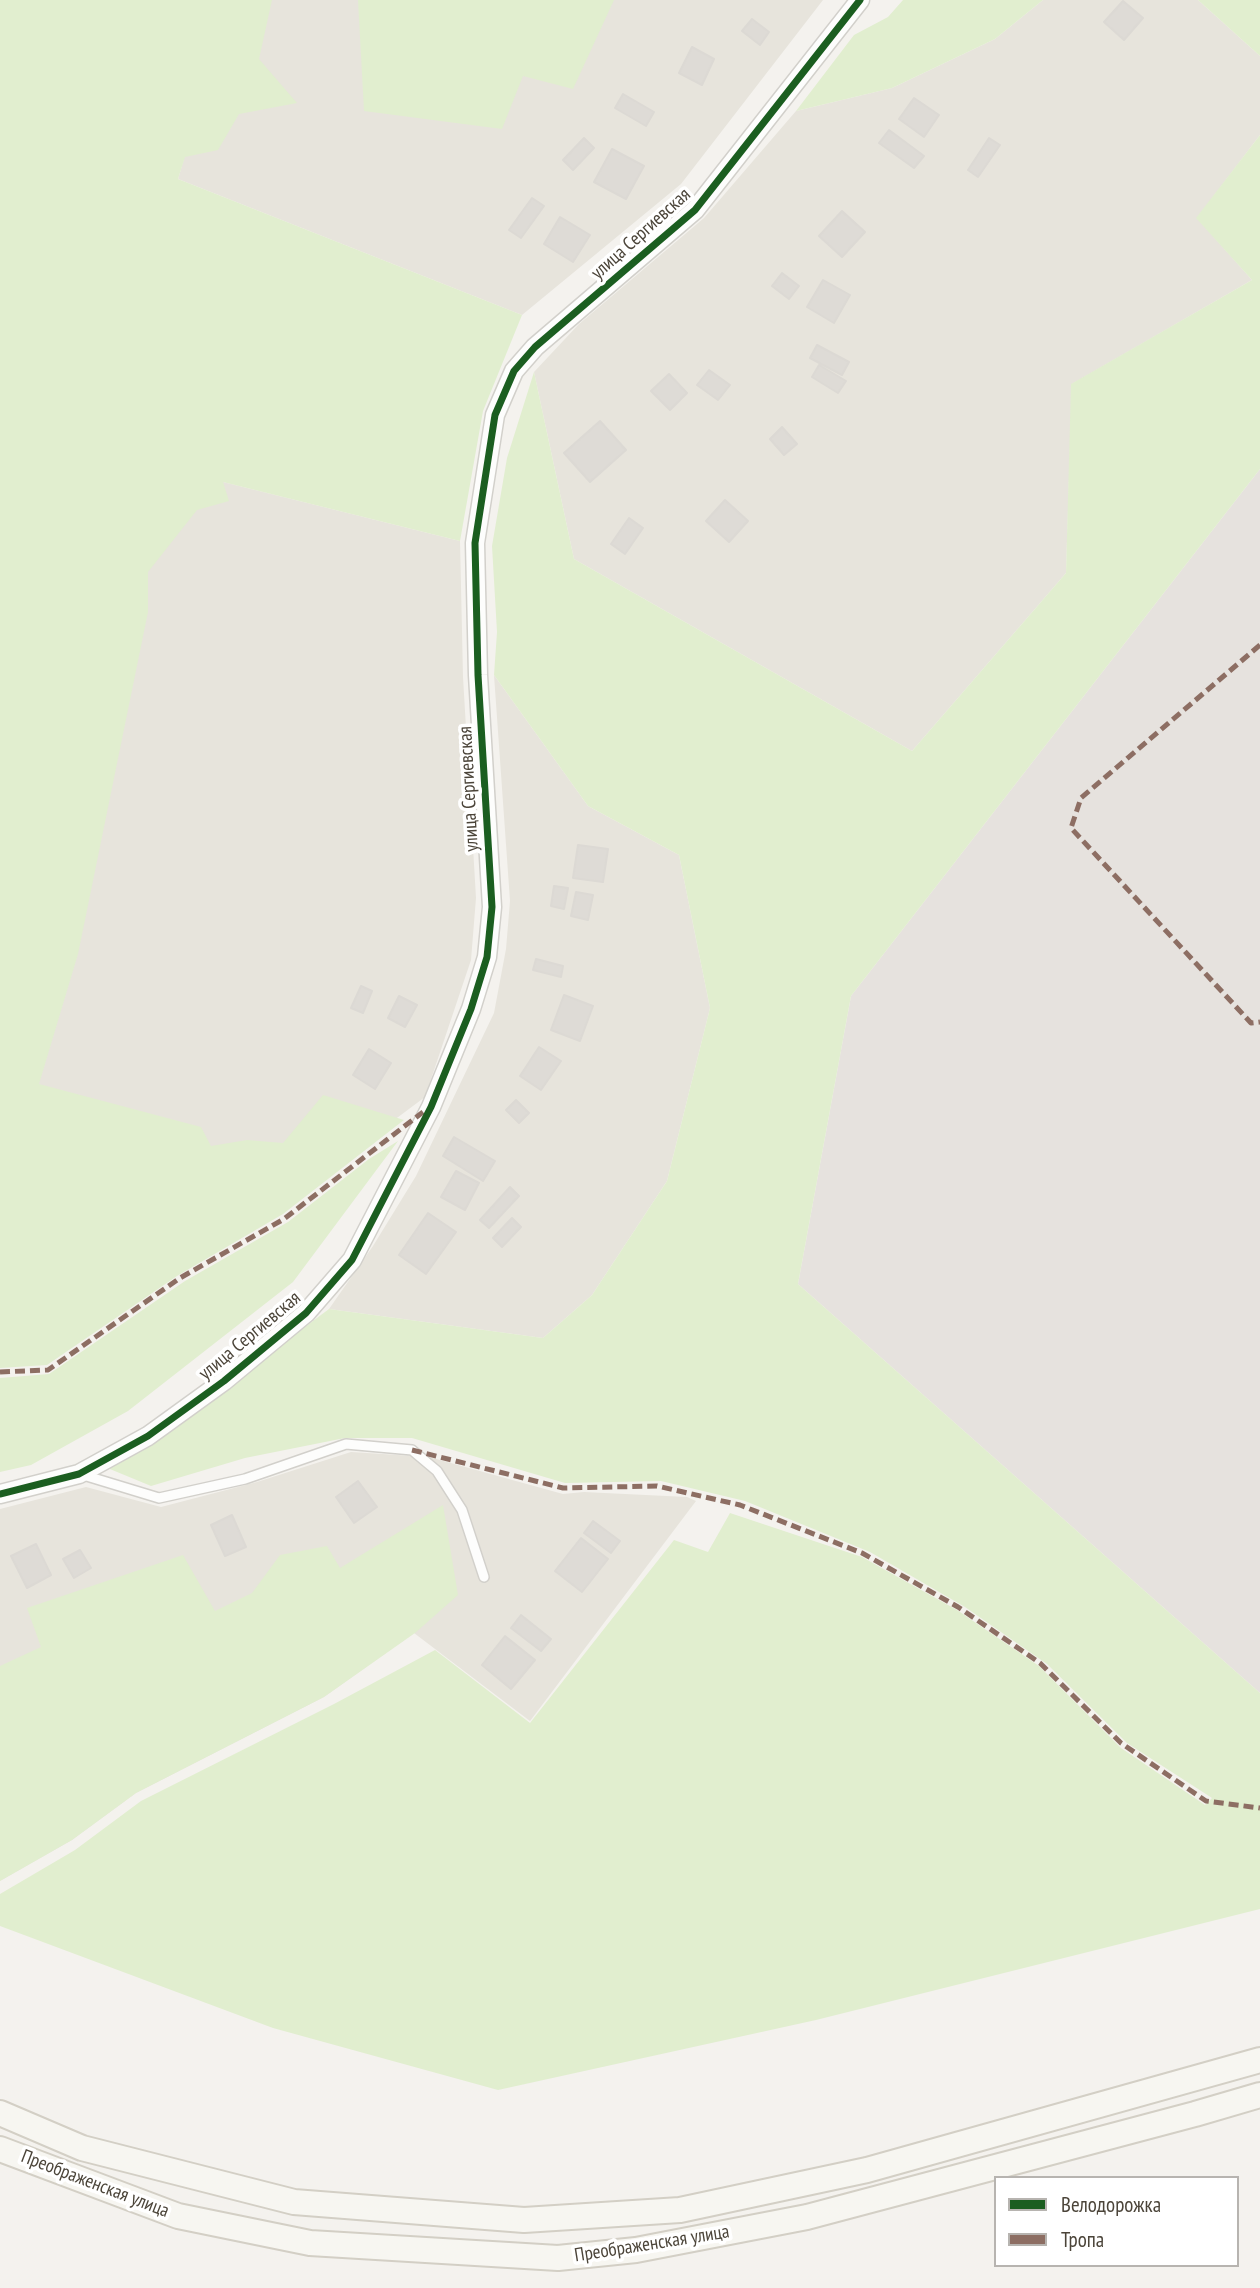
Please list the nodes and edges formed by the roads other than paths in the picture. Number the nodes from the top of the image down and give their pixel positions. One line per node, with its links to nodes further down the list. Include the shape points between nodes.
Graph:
1 (860, 0): 2 (street, улица Сергиевская, via 695,210 535,346 514,371 495,415 475,543 492,907 487,957 431,1107 352,1260 306,1313 224,1381 148,1436)
2 (79, 1474): 3 (street, улица Сергиевская); 4 (lane, via 159,1498 245,1479 346,1444 412,1450 437,1471 462,1510)
3 (0, 1494)
4 (484, 1577)
5 (1260, 2060): 7 (main road, Преображенская улица, via 853,2172 680,2210 524,2220 295,2202 82,2148)
6 (1260, 2095): 8 (main road, Преображенская улица, via 807,2217 636,2250 558,2258 310,2243 178,2216)
7 (0, 2113)
8 (0, 2149)

